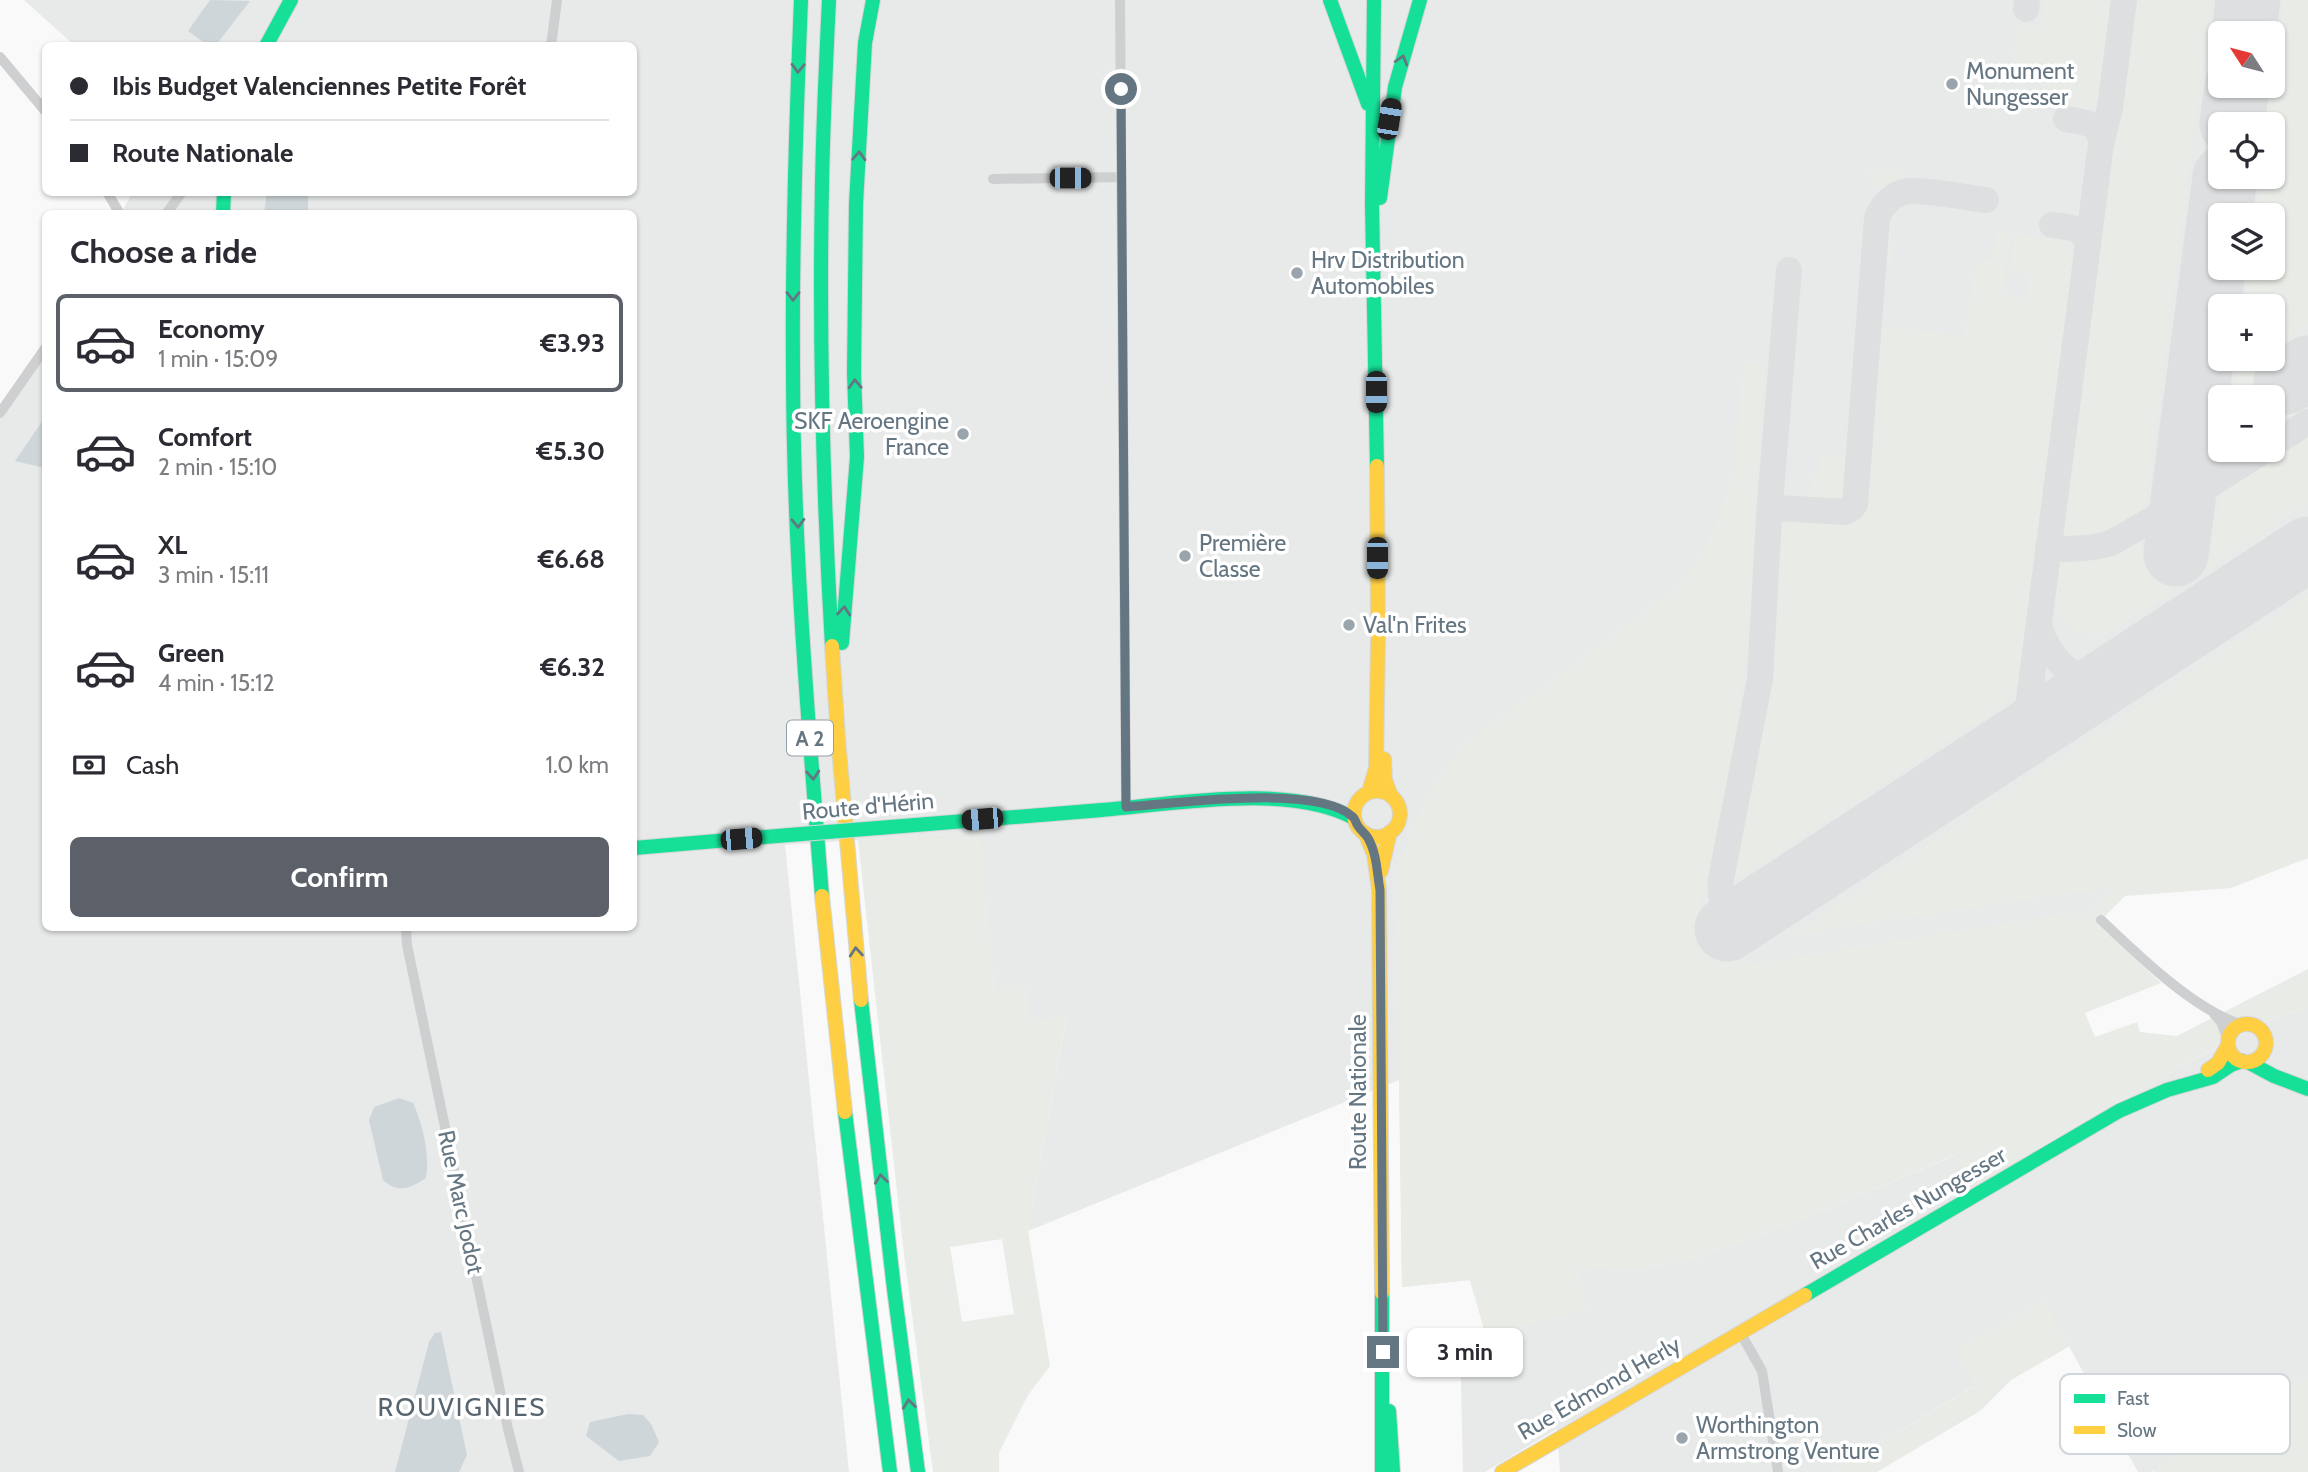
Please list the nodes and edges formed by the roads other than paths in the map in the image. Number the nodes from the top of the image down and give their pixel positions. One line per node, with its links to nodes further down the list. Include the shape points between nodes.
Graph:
1 (291, 0): 11 (main road)
2 (557, 0): 12 (street)
3 (802, 0): 49 (main road, A 2, one-way to 49, via 793,317 804,638 838,1048)
4 (829, 0): 23 (main road, A 2, via 821,340)
5 (873, 0): 23 (main road, one-way to 5, via 841,653 857,457 856,204 865,43)
6 (1121, 0): 16 (street)
7 (1330, 0): 15 (main road)
8 (1374, 0): 15 (main road)
9 (1383, 0): 18 (main road)
10 (1420, 0): 18 (main road, one-way to 10, via 1398,70)
11 (268, 42)
12 (552, 42)
13 (0, 57): 14 (street)
14 (42, 107)
15 (1372, 118): 19 (main road)
16 (1121, 177): 17 (street); 27 (street)
17 (993, 178)
18 (1380, 200): 19 (main road)
19 (1376, 337): 22 (main road)
20 (42, 353): 21 (street)
21 (0, 412)
22 (1378, 639): 24 (main road, via 1376,772); 25 (main road, via 1384,776)
23 (839, 752): 50 (main road, A 2, one-way to 23, via 868,1070)
24 (1364, 795): 25 (main road, via 1380,791); 26 (main road, Route d'Hérin, via 1344,800 1276,789); 28 (main road, via 1354,809)
25 (1391, 796): 29 (main road, via 1399,812)
26 (1232, 799): 27 (main road, Route d'Hérin); 28 (main road, Route d'Hérin, via 1308,801)
27 (1126, 807): 31 (main road, Route d'Hérin, bridge)
28 (1354, 818): 30 (main road)
29 (1390, 832): 30 (main road, via 1378,836); 32 (main road)
30 (1365, 833): 32 (main road, Route Nationale)
31 (637, 848)
32 (1380, 890): 47 (main road, Route Nationale)
33 (2101, 920): 37 (street, via 2158,972)
34 (401, 931): 36 (street, Rue Marc Jodot)
35 (406, 931): 36 (street, Rue Marc Jodot)
36 (407, 945): 48 (street, Rue Marc Jodot)
37 (2213, 1012): 38 (street); 39 (street)
38 (2243, 1025): 39 (main road, via 2233,1030); 40 (main road, via 2262,1033)
39 (2228, 1042): 41 (main road, via 2231,1054); 44 (main road, Rue Charles Nungesser, via 2221,1060 2211,1069 2156,1087)
40 (2263, 1052): 41 (main road); 42 (main road, via 2276,1068)
41 (2245, 1062): 43 (main road); 44 (main road, Rue Charles Nungesser)
42 (2308, 1080)
43 (2308, 1089)
44 (2119, 1111): 45 (main road, Rue Charles Nungesser)
45 (1740, 1332): 46 (main road, Rue Charles Nungesser); 54 (street, via 1762,1371)
46 (1720, 1344): 53 (main road, Rue Edmond Herly)
47 (1383, 1352): 51 (main road, Route Nationale); 52 (main road, Route Nationale)
48 (521, 1472)
49 (890, 1472)
50 (918, 1472)
51 (1382, 1472)
52 (1393, 1472)
53 (1502, 1472)
54 (1778, 1472)

